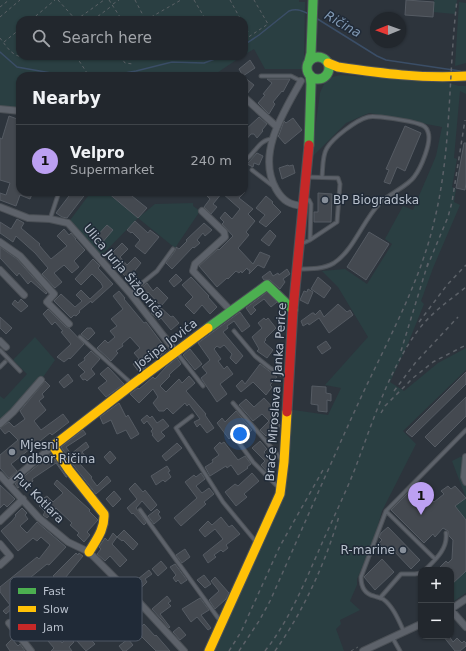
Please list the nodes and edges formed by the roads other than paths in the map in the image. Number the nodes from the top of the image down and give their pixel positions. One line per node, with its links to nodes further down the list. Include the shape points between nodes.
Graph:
1 (313, 4): 2 (main road)
2 (312, 24): 3 (main road, via 315,46); 4 (main road)
3 (324, 60): 4 (main road, via 314,57); 5 (main road, via 335,66); 8 (main road, via 328,70)
4 (309, 61): 6 (main road, via 307,70)
5 (365, 71): 8 (main road, via 334,73); 9 (main road)
6 (310, 75): 8 (main road, via 315,78); 14 (main road, Braće Miroslava i Janka Perice)
7 (261, 76): 10 (lane, via 291,76)
8 (323, 77): 14 (main road, Braće Miroslava i Janka Perice, via 316,91)
9 (466, 78)
10 (301, 81): 15 (street)
11 (248, 101): 15 (street)
12 (0, 110): 13 (street)
13 (16, 111)
14 (310, 120): 19 (main road, Braće Miroslava i Janka Perice)
15 (277, 127): 16 (street)
16 (273, 139): 17 (lane, via 266,140); 21 (street, via 270,162)
17 (248, 158)
18 (252, 170): 21 (lane)
19 (306, 177): 20 (lane); 23 (main road, Braće Miroslava i Janka Perice)
20 (322, 177): 27 (lane, via 336,177 340,181 338,219 334,225); 31 (lane, via 327,147 346,130 367,117 406,121 420,124 427,129 428,147 414,178 379,204 343,255 328,266)
21 (275, 187): 23 (street, via 289,204)
22 (58, 196): 26 (lane)
23 (303, 203): 27 (lane, via 309,200 311,204); 29 (main road, Braće Miroslava i Janka Perice)
24 (0, 207): 26 (street, Ulica Jurja Šižgorića, via 28,218)
25 (202, 211): 36 (street, via 224,232 225,237 195,264 194,271)
26 (50, 219): 33 (street, Ulica Jurja Šižgorića, via 68,223)
27 (310, 240): 29 (lane)
28 (0, 242): 37 (street, via 20,256 54,294 47,302)
29 (299, 244): 31 (main road, Braće Miroslava i Janka Perice)
30 (173, 249): 33 (lane, via 157,271)
31 (297, 269): 35 (main road, Braće Miroslava i Janka Perice)
32 (0, 270): 34 (street)
33 (130, 293): 43 (street, Ulica Jurja Šižgorića)
34 (24, 295)
35 (293, 310): 36 (main road, Josipa Jovića, via 268,285); 47 (main road, Braće Miroslava i Janka Perice)
36 (231, 311): 43 (main road, Josipa Jovića)
37 (69, 324)
38 (234, 331): 47 (lane, via 255,356)
39 (80, 337): 49 (lane)
40 (0, 341): 41 (street)
41 (6, 347)
42 (0, 350): 46 (lane)
43 (176, 352): 49 (main road, Josipa Jovića); 50 (lane)
44 (5, 362): 45 (lane)
45 (0, 367)
46 (20, 371)
47 (289, 379): 58 (main road, Braće Miroslava i Janka Perice)
48 (41, 380): 53 (street)
49 (133, 384): 56 (main road, Josipa Jovića)
50 (202, 386)
51 (233, 404): 58 (lane)
52 (192, 416): 69 (lane, via 176,428 223,502)
53 (0, 424)
54 (466, 430): 65 (lane)
55 (237, 440): 62 (lane, via 253,462)
56 (53, 446): 61 (street); 70 (main road, via 104,514 104,526)
57 (466, 457): 60 (street)
58 (284, 462): 62 (main road, Braće Miroslava i Janka Perice)
59 (0, 476): 61 (street, Put Kotlara)
60 (466, 482)
61 (8, 484): 63 (street, Put Kotlara)
62 (281, 490): 69 (main road, Braće Miroslava i Janka Perice)
63 (23, 499): 66 (street); 70 (street, Put Kotlara, via 39,518 68,542)
64 (140, 510): 81 (lane)
65 (386, 511): 71 (lane); 76 (lane, via 361,577 361,584 369,595)
66 (0, 521)
67 (446, 533): 71 (lane, via 445,546)
68 (0, 544): 72 (street, via 10,556)
69 (258, 544): 81 (main road, Braće Miroslava i Janka Perice)
70 (89, 552): 75 (street, Put Kotlara)
71 (435, 559): 73 (lane)
72 (0, 565)
73 (427, 567)
74 (418, 573): 76 (lane, via 401,574)
75 (113, 577)
76 (380, 598): 84 (lane, via 383,598 396,616)
77 (466, 599): 79 (street)
78 (142, 607): 88 (street, Put Kotlara)
79 (454, 608)
80 (454, 613): 83 (street)
81 (222, 623): 89 (main road, Braće Miroslava i Janka Perice)
82 (418, 625): 84 (street)
83 (466, 627)
84 (404, 632): 85 (street)
85 (392, 636): 90 (street); 91 (lane)
86 (23, 641): 87 (street)
87 (31, 651)
88 (184, 651)
89 (209, 651)
90 (362, 651)
91 (400, 651)

